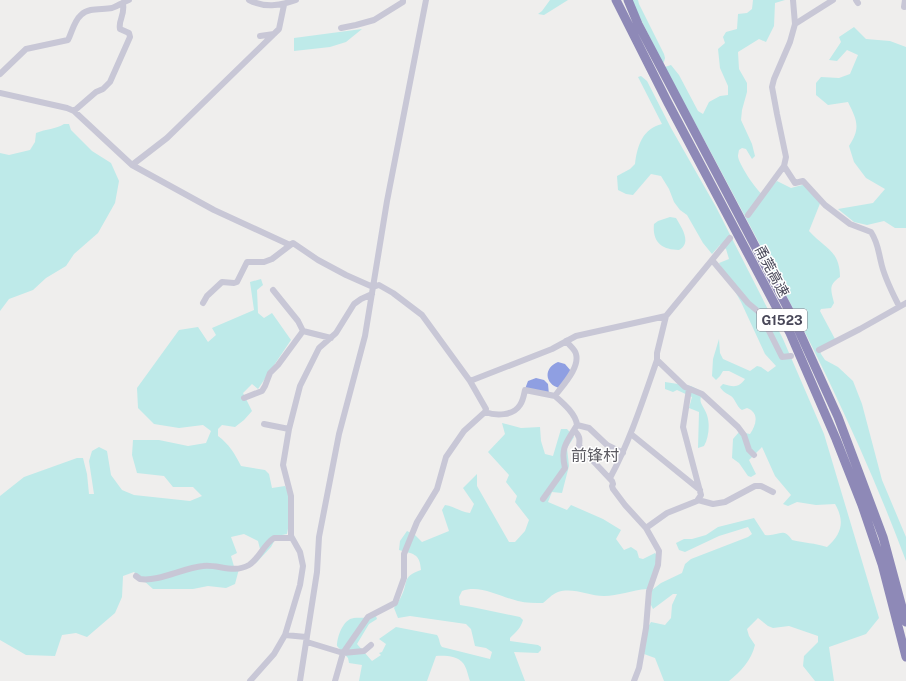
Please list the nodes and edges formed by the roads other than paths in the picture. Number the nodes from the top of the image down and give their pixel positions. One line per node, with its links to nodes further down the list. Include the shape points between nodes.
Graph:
1 (129, 0): 11 (street)
2 (248, 0): 12 (street, via 258,5)
3 (296, 0): 12 (street)
4 (403, 0): 15 (street, via 374,20)
5 (426, 0): 27 (street)
6 (616, 0): 64 (highway, 甬莞高速 / G1523, via 790,333 862,504 882,564)
7 (628, 0): 59 (highway, 甬莞高速 / G1523, via 638,24 794,320 838,417 883,537)
8 (793, 0): 14 (street)
9 (833, 0): 14 (street)
10 (905, 0): 13 (street)
11 (123, 4): 18 (street, via 82,14 68,40 26,49); 20 (street, via 124,13 119,24 120,29 129,33 130,37 115,72 103,89)
12 (284, 5): 16 (street, via 279,29)
13 (904, 7)
14 (795, 24): 22 (street, via 772,87 786,157)
15 (341, 28)
16 (274, 34): 17 (street); 21 (street, via 166,138)
17 (260, 36)
18 (0, 74)
19 (0, 93): 20 (street)
20 (74, 111): 21 (street)
21 (132, 165): 25 (street, via 214,210)
22 (784, 166): 23 (street); 32 (street, via 795,182 803,181 825,205 850,224 871,232 879,246 887,281)
23 (748, 215)
24 (730, 238): 26 (street)
25 (290, 244): 27 (street, via 293,243 318,260); 30 (street, via 272,259 264,262 247,262 237,282 222,282)
26 (712, 260): 33 (street); 38 (street, via 748,303 760,313 782,357)
27 (373, 287): 29 (street); 40 (street, via 379,285 422,315)
28 (272, 290): 34 (street, via 298,321)
29 (372, 294): 35 (street, via 354,304); 61 (street, via 365,336 339,434 320,530 317,572)
30 (203, 303)
31 (906, 303): 32 (street)
32 (899, 306): 37 (street, via 860,330)
33 (666, 316): 36 (street, via 576,336); 39 (street)
34 (303, 331): 35 (street); 43 (street, via 270,373 262,391)
35 (331, 338): 47 (street, via 319,348 300,386)
36 (566, 341): 40 (street); 42 (street, via 575,352 576,361 569,378)
37 (819, 350)
38 (791, 356)
39 (657, 360): 41 (street); 48 (street)
40 (470, 381): 44 (street, via 486,409)
41 (689, 389): 50 (street, via 702,394 738,426); 52 (street, via 682,427)
42 (554, 396): 44 (street, via 525,390 521,403 515,410 493,415); 46 (street, via 573,415 577,421)
43 (244, 398)
44 (485, 412): 63 (street, via 464,431 446,457 437,489 417,522 404,554 404,578 395,603 368,617)
45 (264, 424): 47 (street)
46 (576, 428): 49 (street, via 589,428 607,445); 51 (street, via 580,439 579,446); 54 (street, via 564,446 564,468)
47 (289, 430): 57 (street, via 283,465 291,496)
48 (631, 434): 49 (street); 52 (street)
49 (623, 453): 51 (street)
50 (754, 455)
51 (610, 478): 56 (street, via 612,486 625,505)
52 (700, 490): 55 (street)
53 (773, 492): 55 (street, via 755,486 725,502 713,504)
54 (543, 499)
55 (698, 500): 56 (street, via 667,513)
56 (646, 528): 68 (street, via 659,551 659,557 649,591 642,652)
57 (292, 538): 58 (street, via 274,538 249,565 234,569 205,565 149,580); 60 (street, via 300,552 303,566)
58 (136, 576)
59 (906, 622)
60 (285, 635): 61 (street); 65 (street, via 274,654)
61 (306, 640): 63 (street); 66 (street)
62 (372, 645): 63 (street, via 364,651)
63 (343, 653): 67 (street)
64 (906, 657)
65 (250, 681)
66 (300, 681)
67 (335, 681)
68 (634, 681)

